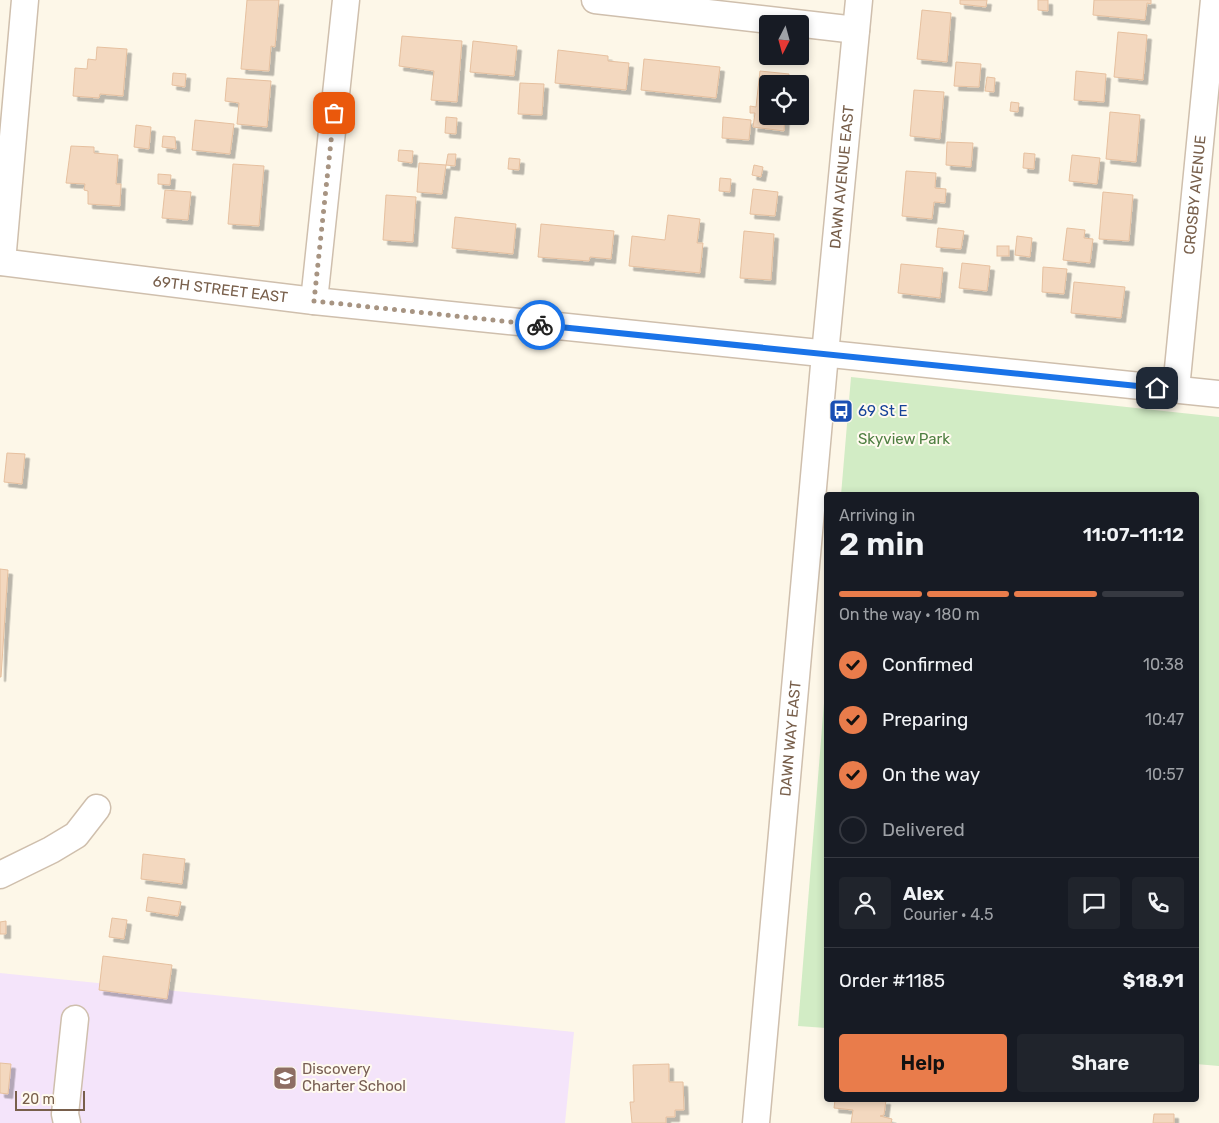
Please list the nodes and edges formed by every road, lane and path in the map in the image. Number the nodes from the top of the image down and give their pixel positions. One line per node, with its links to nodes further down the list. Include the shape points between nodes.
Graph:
1 (25, 0): 7 (street)
2 (346, 0): 8 (street)
3 (595, 0): 6 (street)
4 (859, 0): 6 (street, DAWN AVENUE EAST)
5 (1214, 0): 10 (street, CROSBY AVENUE)
6 (856, 30): 9 (street, DAWN AVENUE EAST)
7 (1, 262): 8 (street, 69TH STREET EAST)
8 (314, 301): 9 (street, 69TH STREET EAST)
9 (825, 354): 10 (street, 69TH STREET EAST); 16 (street, DAWN WAY EAST)
10 (1176, 390): 11 (street, 69TH STREET EAST)
11 (1219, 394)
12 (97, 808): 13 (street, via 76,835)
13 (0, 875)
14 (75, 1019): 15 (street, via 65,1114)
15 (67, 1123)
16 (756, 1123)

